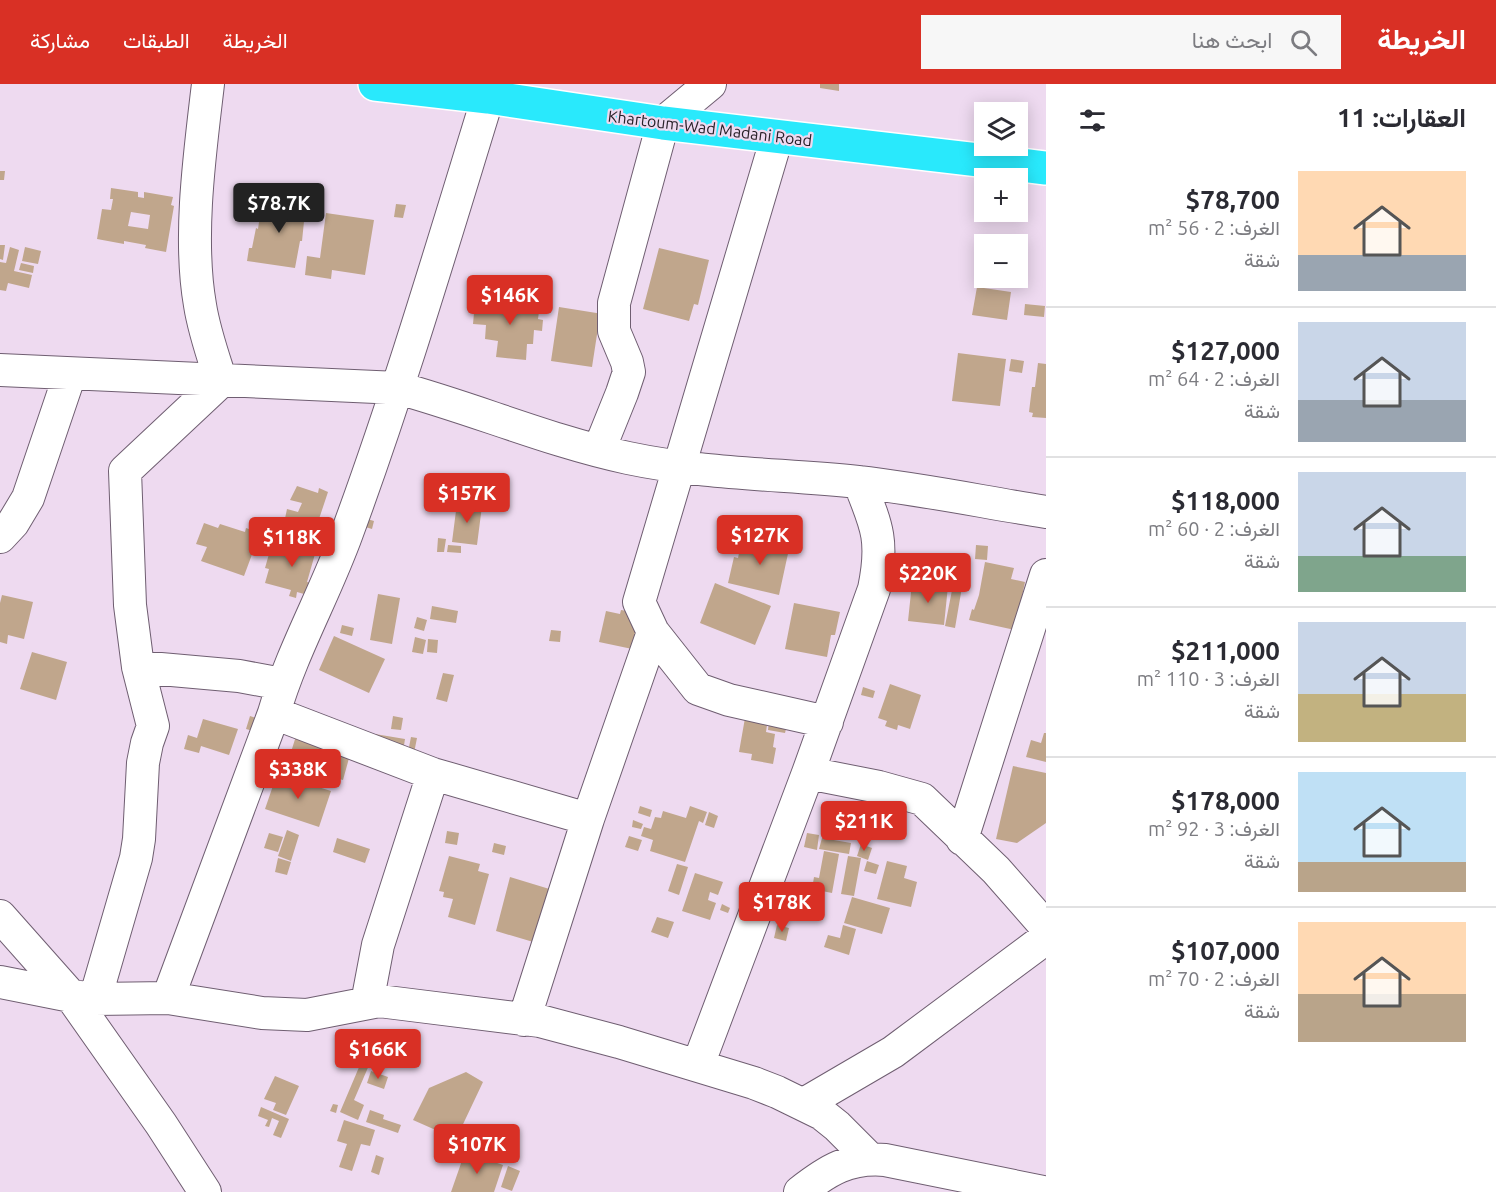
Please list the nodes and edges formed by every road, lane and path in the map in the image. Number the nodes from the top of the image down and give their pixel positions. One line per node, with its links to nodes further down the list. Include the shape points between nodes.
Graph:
1 (208, 84): 10 (street, via 196,208 196,274 200,305)
2 (375, 84): 4 (highway, Khartoum-Wad Madani Road)
3 (710, 84): 5 (street)
4 (488, 97): 5 (highway, Khartoum-Wad Madani Road); 11 (street)
5 (663, 123): 6 (highway, Khartoum-Wad Madani Road); 12 (street, via 614,303 614,331 629,372)
6 (777, 137): 7 (highway, Khartoum-Wad Madani Road); 13 (street)
7 (1046, 168)
8 (0, 370): 9 (street)
9 (70, 374): 10 (street); 16 (street, via 28,498)
10 (221, 381): 11 (street); 19 (street, via 125,471 130,605)
11 (398, 388): 12 (street); 20 (street, via 346,535)
12 (599, 450): 13 (street)
13 (681, 466): 14 (street); 18 (street, via 639,602)
14 (859, 482): 15 (street); 21 (street, via 875,523 879,566)
15 (1046, 512)
16 (0, 537)
17 (1046, 574): 25 (street)
18 (653, 632): 21 (street, via 698,688 729,700); 24 (street)
19 (138, 667): 20 (street, via 240,676); 30 (street, via 153,726 143,763 136,858)
20 (278, 699): 23 (street); 31 (street)
21 (827, 722): 22 (street)
22 (808, 773): 25 (street, via 922,799); 34 (street)
23 (433, 774): 24 (street); 32 (street, via 378,945)
24 (588, 819): 33 (street)
25 (962, 838): 27 (street)
26 (0, 916): 30 (street)
27 (1046, 927)
28 (1046, 938): 35 (street, via 894,1052)
29 (0, 982): 30 (street)
30 (83, 997): 31 (street); 38 (street)
31 (168, 998): 32 (street, via 307,1015)
32 (367, 1003): 33 (street, via 379,1001)
33 (524, 1020): 34 (street, via 581,1031)
34 (698, 1065): 35 (street)
35 (804, 1104): 36 (street, via 837,1126)
36 (869, 1158): 37 (street); 39 (street, via 840,1165)
37 (998, 1187): 40 (street)
38 (205, 1192)
39 (800, 1192)
40 (1043, 1192)

